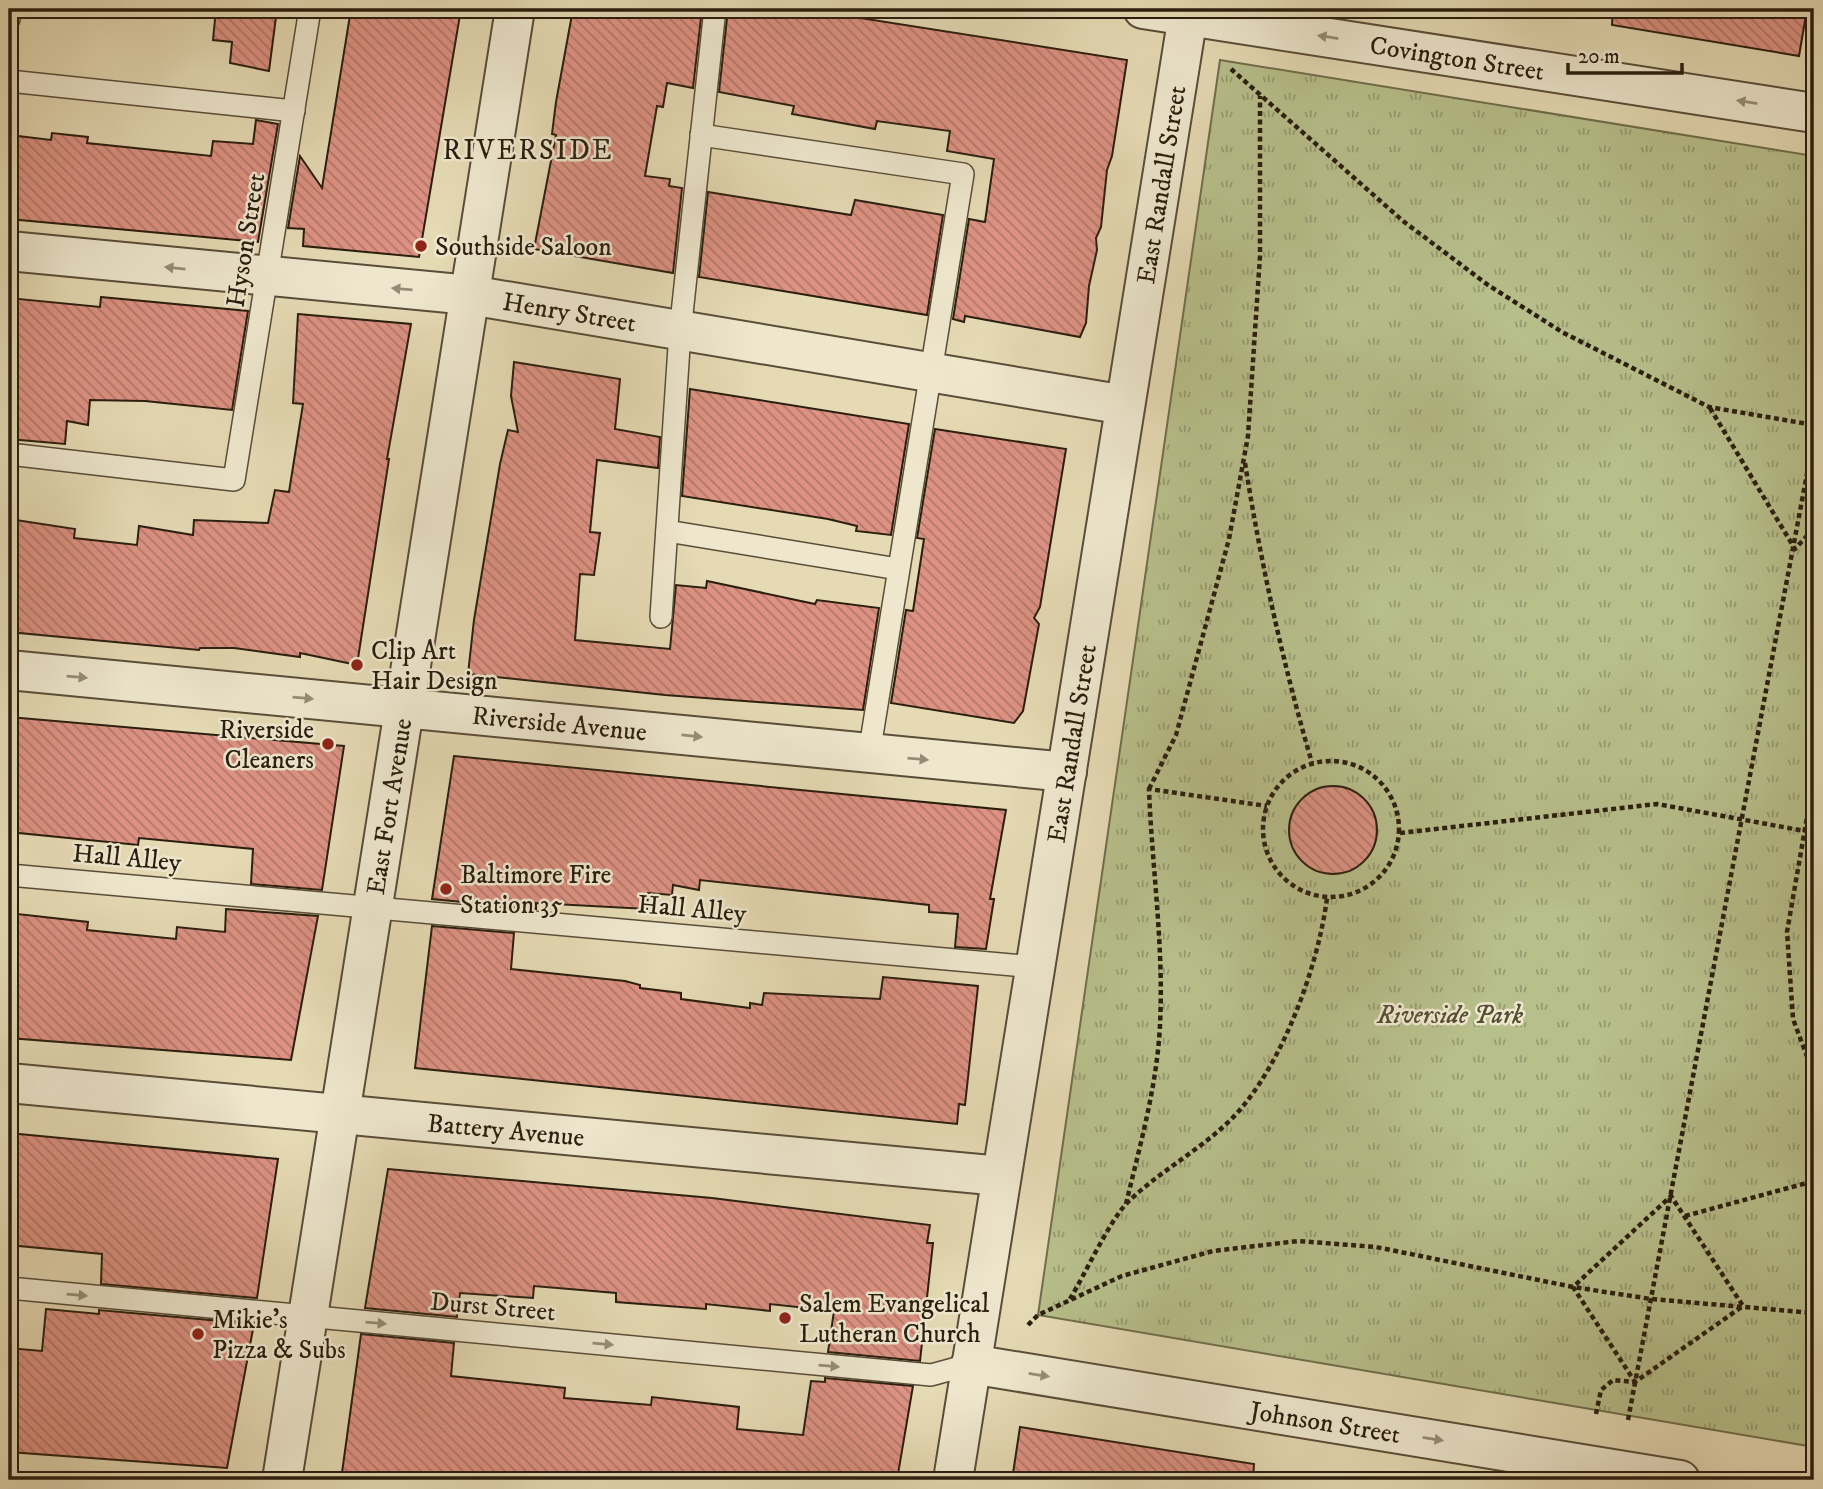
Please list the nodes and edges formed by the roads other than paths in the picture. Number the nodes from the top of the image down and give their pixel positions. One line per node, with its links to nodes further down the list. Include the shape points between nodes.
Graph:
1 (11, 9): 7 (lane)
2 (310, 9): 9 (lane, Hyson Street)
3 (515, 9): 14 (street, East Fort Avenue)
4 (715, 9): 11 (lane)
5 (1143, 9): 6 (street, Covington Street)
6 (1189, 12): 10 (street, Covington Street, one-way to 6); 17 (street, East Randall Street)
7 (9, 19)
8 (9, 81): 9 (lane)
9 (294, 111): 13 (lane, Hyson Street)
10 (1814, 113)
11 (701, 135): 15 (lane); 16 (lane, via 963,174)
12 (9, 251): 13 (street, Henry Street, one-way to 12)
13 (268, 277): 14 (street, Henry Street, one-way to 13); 18 (lane, Hyson Street, via 234,480)
14 (470, 295): 15 (street, Henry Street); 23 (street, East Fort Avenue)
15 (680, 332): 16 (street, Henry Street); 19 (lane)
16 (928, 373): 17 (street, Henry Street); 20 (lane)
17 (1125, 405): 25 (street, East Randall Street)
18 (9, 454)
19 (667, 531): 20 (lane); 21 (lane)
20 (898, 569): 24 (lane)
21 (660, 617)
22 (9, 670): 23 (street, Riverside Avenue, one-way to 23)
23 (404, 707): 24 (street, Riverside Avenue, one-way to 24); 27 (street, East Fort Avenue)
24 (869, 754): 25 (street, Riverside Avenue, one-way to 25)
25 (1067, 772): 28 (street, East Randall Street)
26 (9, 875): 27 (lane, Hall Alley)
27 (373, 908): 28 (lane, Hall Alley); 30 (street, East Fort Avenue)
28 (1035, 967): 31 (street, East Randall Street)
29 (9, 1083): 30 (street, Battery Avenue)
30 (340, 1114): 31 (street, Battery Avenue); 33 (street, East Fort Avenue)
31 (1001, 1176): 34 (street, East Randall Street)
32 (9, 1288): 33 (lane, Durst Street, one-way to 33)
33 (308, 1316): 34 (lane, Durst Street, one-way to 34, via 931,1376); 36 (street, East Fort Avenue)
34 (971, 1364): 35 (street, Johnson Street, one-way to 35); 37 (street, East Randall Street)
35 (1617, 1475): 38 (street, Johnson Street)
36 (282, 1480)
37 (953, 1480)
38 (1680, 1480)

